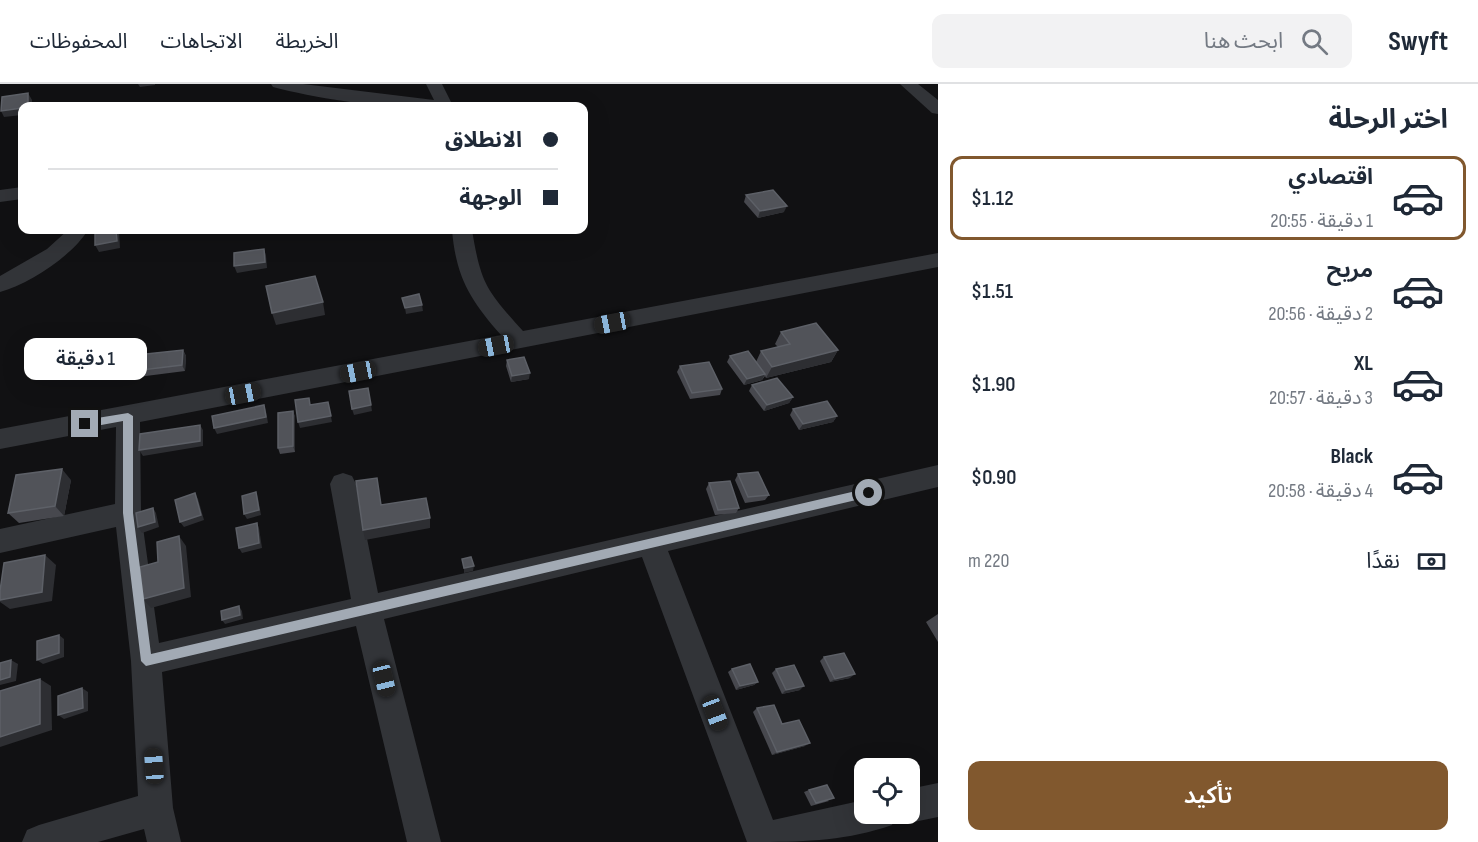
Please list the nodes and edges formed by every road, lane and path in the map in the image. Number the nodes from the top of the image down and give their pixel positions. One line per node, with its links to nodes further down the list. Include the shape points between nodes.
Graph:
1 (279, 84): 4 (street)
2 (434, 84): 5 (street)
3 (908, 84): 6 (street)
4 (406, 102)
5 (443, 102)
6 (938, 109)
7 (18, 194): 8 (street)
8 (0, 196)
9 (76, 234): 12 (street, via 48,257)
10 (462, 234): 13 (street, via 467,270 476,292)
11 (938, 260): 13 (street)
12 (0, 285)
13 (519, 341): 14 (street)
14 (128, 416): 15 (street); 18 (street)
15 (0, 439)
16 (938, 476): 20 (street)
17 (343, 483): 21 (street)
18 (128, 513): 19 (street); 22 (street)
19 (0, 541)
20 (651, 544): 21 (street); 27 (street)
21 (367, 610): 22 (street); 30 (street)
22 (146, 661): 25 (street)
23 (938, 800): 24 (street)
24 (920, 804)
25 (156, 808): 28 (street); 29 (street)
26 (854, 819): 27 (street)
27 (764, 841)
28 (39, 842)
29 (164, 842)
30 (424, 842)

